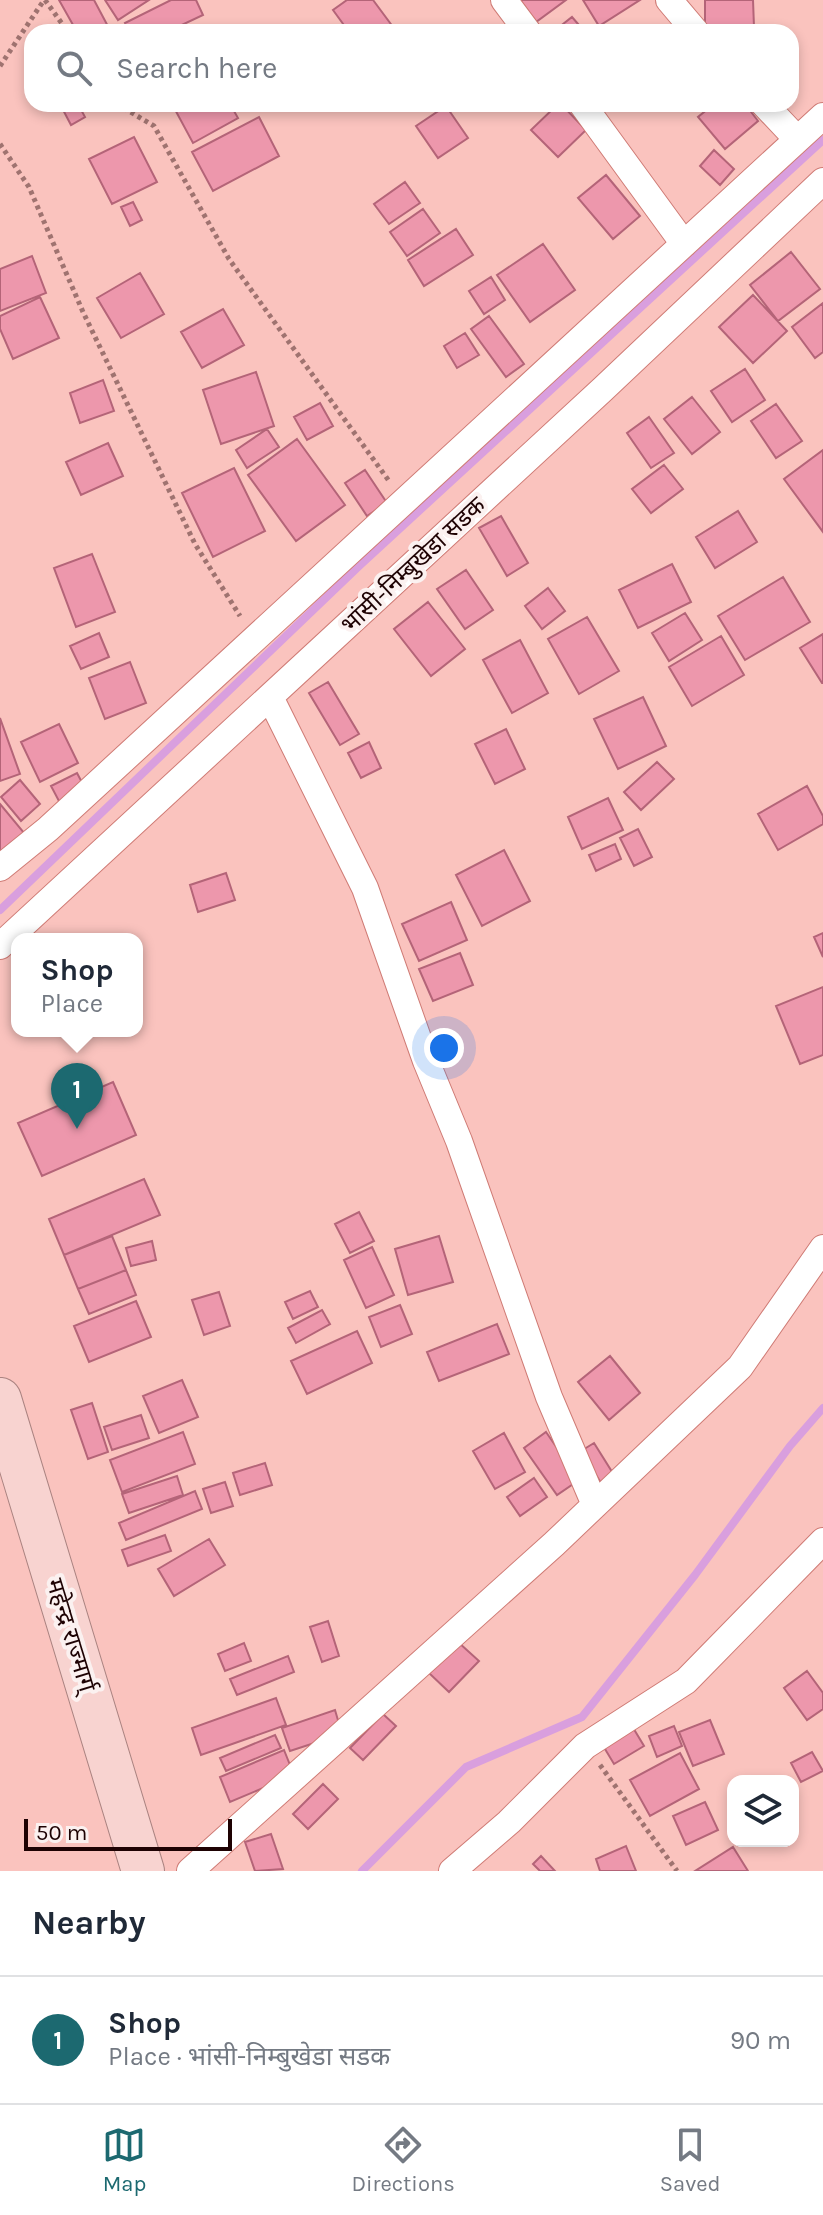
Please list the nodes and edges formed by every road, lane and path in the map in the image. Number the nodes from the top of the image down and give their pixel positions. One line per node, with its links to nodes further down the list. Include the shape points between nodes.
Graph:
1 (45, 0): 4 (path); 5 (path)
2 (504, 0): 6 (street)
3 (669, 0): 7 (street)
4 (29, 24)
5 (62, 24)
6 (522, 24)
7 (689, 24)
8 (24, 31): 9 (path)
9 (0, 66)
10 (130, 112): 18 (path, via 154,126 229,259)
11 (588, 112): 17 (street)
12 (772, 112): 14 (street)
13 (823, 116): 14 (street)
14 (797, 139): 17 (street)
15 (0, 144): 19 (path, via 29,187 195,544)
16 (823, 181): 20 (street, भांसी-निम्बुखेडा सडक)
17 (684, 244): 18 (street)
18 (404, 501): 19 (street)
19 (254, 639): 21 (street)
20 (270, 697): 22 (street, भांसी-निम्बुखेडा सडक); 25 (street, via 365,888 549,1397)
21 (0, 868)
22 (14, 933)
23 (823, 1248): 25 (street, via 740,1367)
24 (0, 1399): 28 (highway, महेन्द्र राज्मार्ग्)
25 (595, 1505): 29 (street)
26 (823, 1541): 27 (street, via 686,1681)
27 (585, 1746): 30 (street); 31 (path)
28 (143, 1871)
29 (190, 1871)
30 (452, 1871)
31 (677, 1871)

